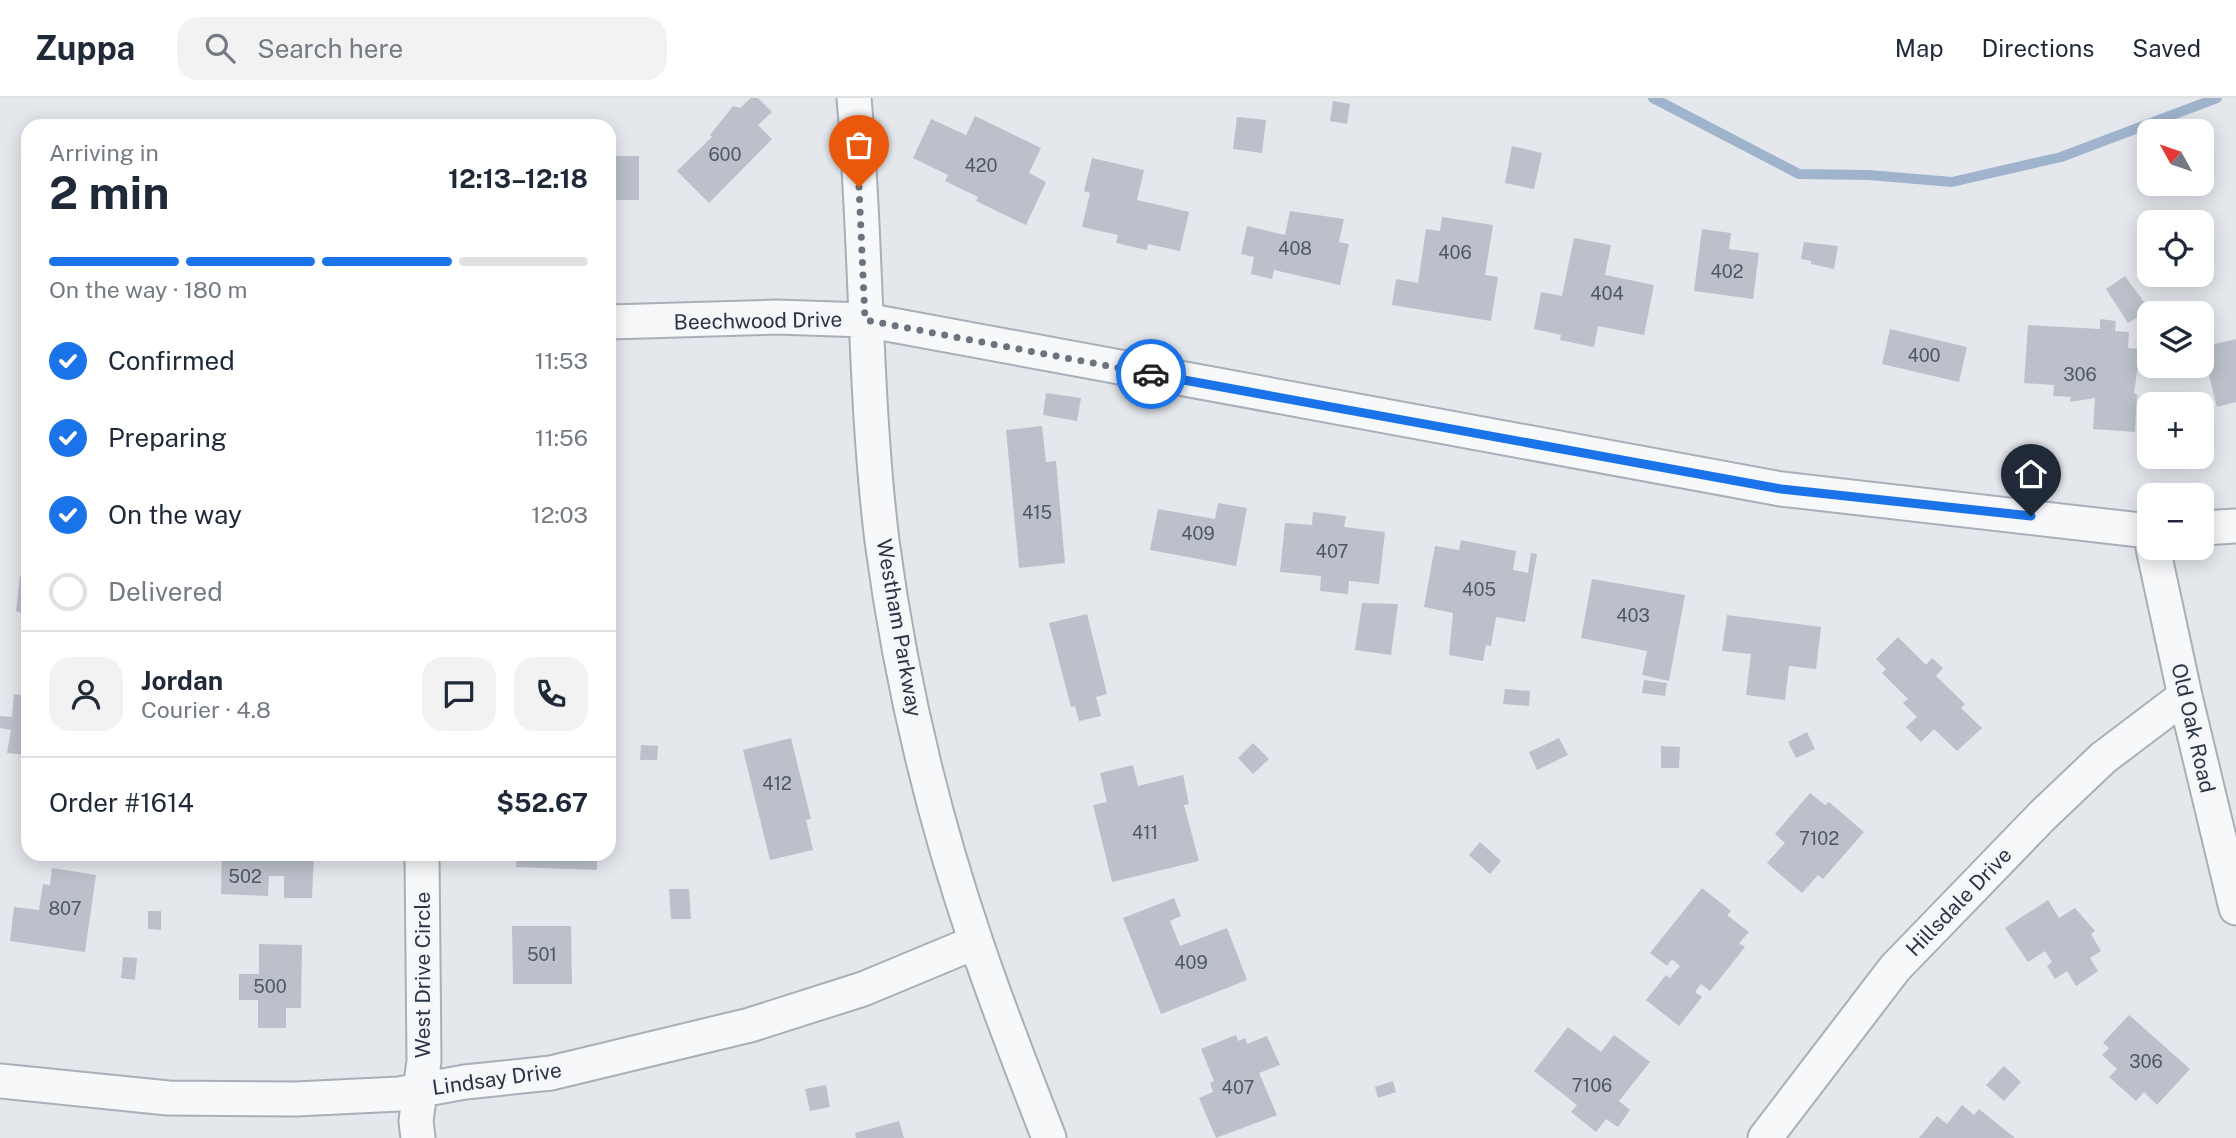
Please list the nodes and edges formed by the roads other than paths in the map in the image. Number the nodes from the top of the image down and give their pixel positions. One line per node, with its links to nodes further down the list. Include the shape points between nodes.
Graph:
1 (854, 98): 2 (street, Westham Parkway)
2 (865, 320): 3 (street, Beechwood Drive, via 777,317); 6 (street, Beechwood Drive, via 1781,489); 11 (street, Westham Parkway, via 882,541 908,691)
3 (616, 322)
4 (2236, 526): 5 (street)
5 (2214, 527)
6 (2137, 530)
7 (2156, 560): 8 (street, Old Oak Road)
8 (2185, 696): 10 (street, Old Oak Road); 16 (street, Hillsdale Drive, via 2093,767 1905,958)
9 (422, 861): 13 (street, West Drive Circle, via 424,1061)
10 (2236, 908)
11 (976, 942): 13 (street, Lindsay Drive, via 863,989 750,1025 551,1073); 15 (street, Westham Parkway)
12 (0, 1081): 13 (street, Lindsay Drive, via 168,1098 296,1099)
13 (420, 1090): 14 (street, West Drive Circle)
14 (418, 1138)
15 (1049, 1138)
16 (1765, 1138)

